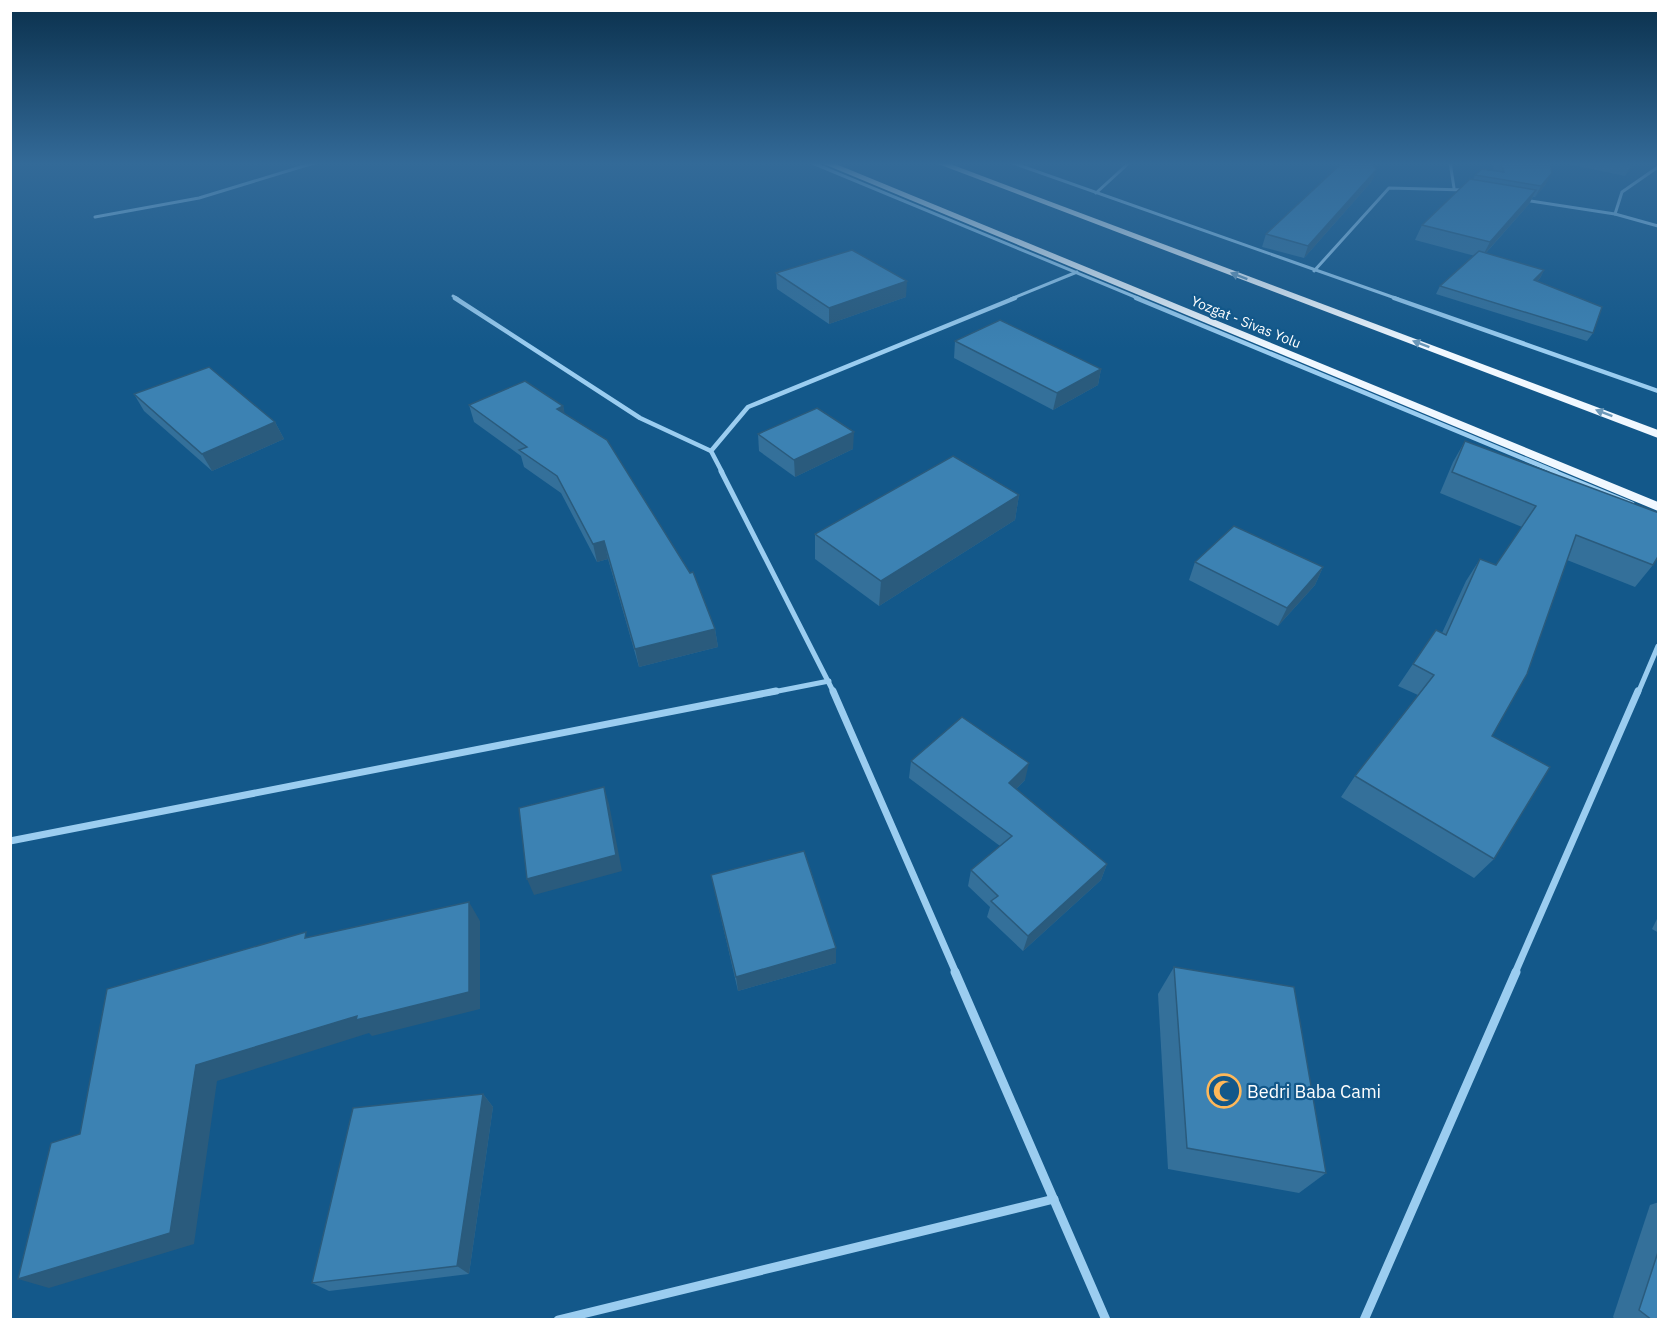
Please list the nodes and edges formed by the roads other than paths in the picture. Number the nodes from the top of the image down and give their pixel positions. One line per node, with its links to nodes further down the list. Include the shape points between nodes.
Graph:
1 (961, 224): 7 (street)
2 (973, 224): 13 (highway, Yozgat - Sivas Yolu)
3 (1102, 224): 10 (highway, one-way to 3)
4 (1183, 224): 6 (street)
5 (1356, 224): 6 (street)
6 (1314, 271): 9 (street)
7 (1077, 272): 11 (street, via 748,407); 12 (street)
8 (453, 296): 11 (street, via 640,418)
9 (1659, 391)
10 (1659, 434)
11 (711, 451): 15 (street)
12 (1636, 506)
13 (1659, 507)
14 (1659, 646): 20 (street)
15 (829, 681): 16 (street); 17 (street)
16 (10, 841)
17 (1054, 1199): 18 (street); 19 (street)
18 (558, 1320)
19 (1106, 1320)
20 (1364, 1320)

